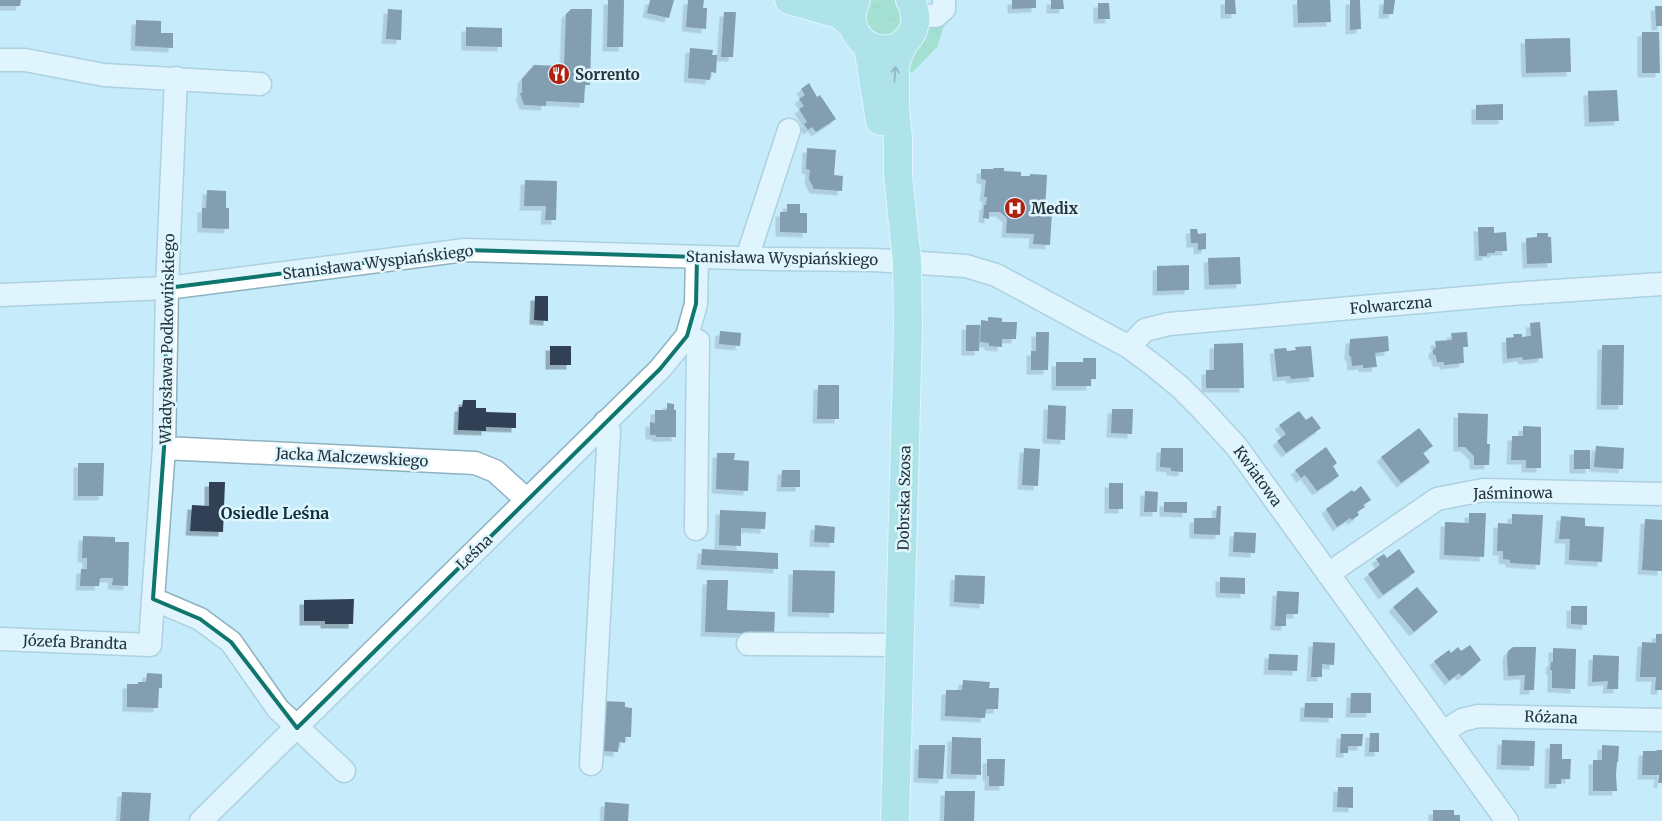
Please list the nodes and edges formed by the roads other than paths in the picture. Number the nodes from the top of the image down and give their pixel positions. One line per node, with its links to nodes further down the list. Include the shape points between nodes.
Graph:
1 (789, 0): 4 (main road, via 839,14)
2 (944, 0): 3 (street, via 944,9 936,16)
3 (912, 8): 5 (main road, Dobrska Szosa, via 914,26)
4 (854, 12): 6 (main road, via 861,41)
5 (904, 42): 6 (main road, via 886,49); 11 (main road, Dobrska Szosa, one-way to 5, via 894,84 897,58)
6 (868, 46): 11 (main road, Dobrska Szosa, via 884,142)
7 (0, 60): 8 (street, via 25,60 104,75)
8 (176, 78): 9 (street); 16 (street, Władysława Podkowińskiego)
9 (260, 84)
10 (789, 130): 13 (street)
11 (898, 175): 14 (main road, Dobrska Szosa)
12 (697, 257): 13 (street, Stanisława Wyspiańskiego); 16 (street, Stanisława Wyspiańskiego, via 465,250); 18 (street, Leśna, via 696,304)
13 (747, 258): 14 (street, Stanisława Wyspiańskiego)
14 (907, 261): 19 (street, Kwiatowa, via 976,267); 30 (main road, Dobrska Szosa)
15 (1662, 284): 19 (street, Folwarczna, via 1169,324 1145,330)
16 (167, 288): 17 (street, Stanisława Wyspiańskiego); 21 (street, Władysława Podkowińskiego)
17 (0, 295)
18 (687, 336): 20 (street, Leśna, via 660,369); 24 (street, via 698,341)
19 (1129, 348): 25 (street, Kwiatowa, via 1185,393 1236,446)
20 (605, 422): 23 (street, Leśna); 34 (street, via 609,431)
21 (164, 448): 23 (street, Jacka Malczewskiego, via 475,463 496,471); 26 (street, Władysława Podkowińskiego)
22 (1662, 494): 25 (street, Jaśminowa, via 1483,490 1437,499)
23 (527, 500): 32 (street, Leśna)
24 (696, 529)
25 (1328, 574): 33 (street, Kwiatowa)
26 (153, 599): 29 (street, Władysława Podkowińskiego); 32 (street, via 200,619 231,642 270,698)
27 (0, 639): 29 (street, Józefa Brandta)
28 (748, 644): 30 (street)
29 (150, 645)
30 (900, 645): 37 (main road, Dobrska Szosa)
31 (1662, 720): 33 (street, Różana, via 1478,716 1462,720)
32 (297, 728): 35 (street); 36 (street, Leśna)
33 (1443, 732): 38 (street, Kwiatowa)
34 (591, 764)
35 (344, 771)
36 (201, 821)
37 (895, 821)
38 (1507, 821)

